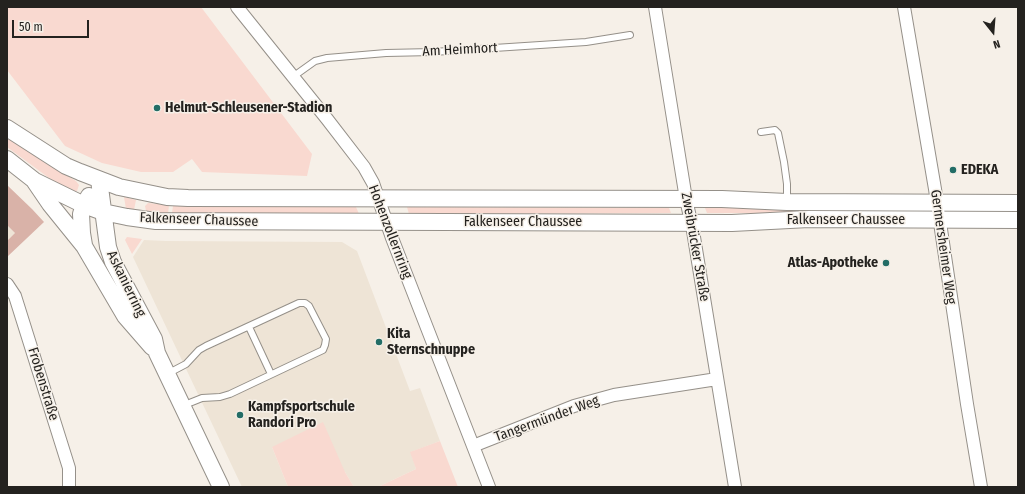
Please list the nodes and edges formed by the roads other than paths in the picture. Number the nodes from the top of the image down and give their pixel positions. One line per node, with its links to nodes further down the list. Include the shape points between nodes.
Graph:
1 (237, 7): 5 (street, Hohenzollernring)
2 (655, 7): 13 (street, Zweibrücker Straße)
3 (904, 7): 15 (street, Germersheimer Weg)
4 (630, 35): 5 (lane, Am Heimhort, via 586,42 433,52 386,52 327,58 315,61)
5 (294, 76): 12 (street, Hohenzollernring, via 364,167)
6 (7, 128): 9 (main road, Falkenseer Chaussee, via 66,166)
7 (761, 132): 14 (lane, via 775,130 778,133 787,184)
8 (7, 159): 10 (main road)
9 (99, 180): 11 (main road, Falkenseer Chaussee, via 119,188); 17 (main road); 18 (main road, Askanierring)
10 (35, 181): 17 (main road, Falkenseer Chaussee); 24 (main road, Askanierring)
11 (143, 193): 12 (main road, Falkenseer Chaussee, via 188,198); 19 (main road)
12 (378, 198): 13 (main road, Falkenseer Chaussee); 22 (street, Hohenzollernring)
13 (686, 199): 14 (main road, Falkenseer Chaussee); 23 (street, Zweibrücker Straße)
14 (787, 202): 15 (main road, Falkenseer Chaussee)
15 (937, 203): 16 (main road, Falkenseer Chaussee); 20 (street, Germersheimer Weg)
16 (1018, 203)
17 (84, 205): 18 (main road, Falkenseer Chaussee); 24 (main road, Askanierring, via 80,221)
18 (104, 212): 19 (main road, Falkenseer Chaussee); 27 (main road, Askanierring, via 108,247 113,262 154,339)
19 (138, 219): 22 (main road, Falkenseer Chaussee, via 174,222)
20 (939, 220): 21 (main road, Falkenseer Chaussee); 23 (main road, Falkenseer Chaussee, via 809,219); 37 (street, Germersheimer Weg)
21 (1018, 220)
22 (386, 222): 23 (main road, Falkenseer Chaussee); 32 (street, Hohenzollernring)
23 (690, 223): 30 (street, Zweibrücker Straße)
24 (84, 246): 27 (main road, Askanierring, via 125,316)
25 (7, 284): 33 (street, Frobenstraße, via 15,296 69,468)
26 (249, 327): 28 (lane, via 199,350 186,364); 29 (lane); 29 (lane, via 299,303 305,303 326,339 323,350)
27 (157, 353): 28 (main road, Askanierring)
28 (167, 374): 31 (main road, Askanierring)
29 (272, 374): 31 (lane, via 230,394 202,398)
30 (717, 380): 32 (street, Tangermünder Weg, via 614,396 580,404); 36 (street, Zweibrücker Straße)
31 (182, 406): 34 (main road, Askanierring)
32 (473, 446): 35 (street, Hohenzollernring)
33 (69, 487)
34 (221, 487)
35 (489, 487)
36 (735, 487)
37 (981, 487)

